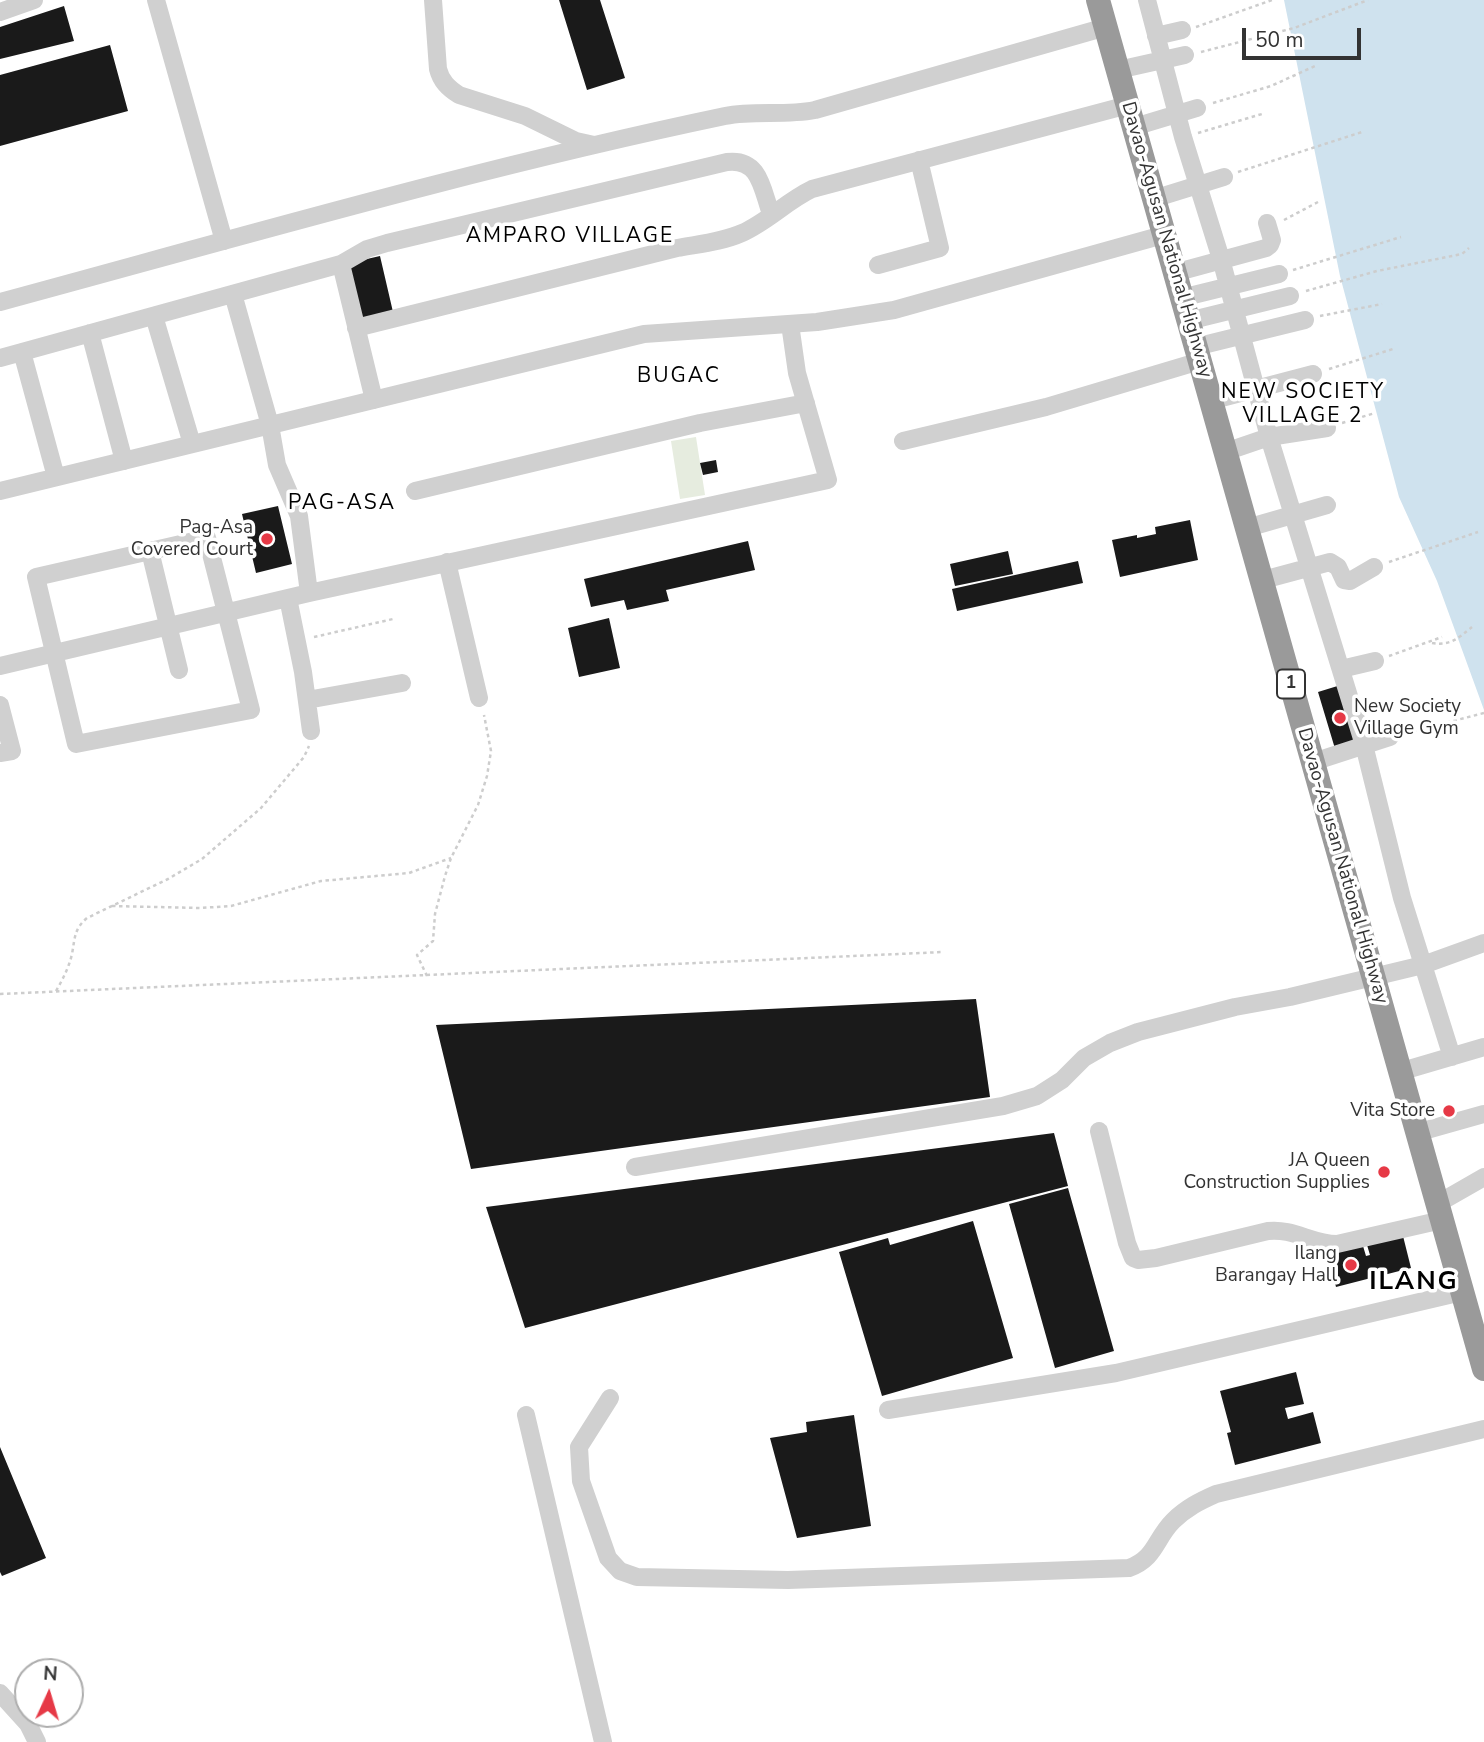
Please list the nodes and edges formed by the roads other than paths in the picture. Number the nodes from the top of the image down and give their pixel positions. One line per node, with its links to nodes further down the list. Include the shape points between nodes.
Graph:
1 (34, 0): 6 (street)
2 (156, 0): 24 (street)
3 (433, 0): 16 (street, via 438,69 451,90)
4 (1098, 0): 7 (highway, Davao-Agusan National Highway / 1)
5 (1147, 0): 9 (street)
6 (0, 12)
7 (1106, 27): 12 (highway, Davao-Agusan National Highway / 1); 16 (street, via 814,110 742,113)
8 (1182, 30): 9 (street)
9 (1156, 36): 11 (street)
10 (1185, 55): 11 (street)
11 (1161, 59): 12 (street); 14 (street)
12 (1118, 69): 15 (highway, Davao-Agusan National Highway / 1)
13 (1197, 108): 14 (street)
14 (1177, 113): 15 (street); 19 (street)
15 (1131, 116): 17 (street); 20 (highway, Davao-Agusan National Highway / 1)
16 (594, 145): 24 (street)
17 (919, 160): 21 (street, via 812,189); 27 (street, via 940,248)
18 (1224, 177): 19 (street)
19 (1197, 186): 20 (street); 25 (street)
20 (1153, 199): 23 (highway, Davao-Agusan National Highway / 1)
21 (771, 214): 26 (street, via 754,169 738,160 417,235 367,249); 39 (street, via 723,239)
22 (1267, 223): 25 (street, via 1270,245)
23 (1163, 235): 28 (highway, Davao-Agusan National Highway / 1); 38 (street, via 894,310)
24 (224, 241): 33 (street)
25 (1221, 259): 28 (street); 30 (street)
26 (341, 264): 31 (street); 39 (street)
27 (878, 265)
28 (1174, 272): 34 (highway, Davao-Agusan National Highway / 1)
29 (1279, 274): 30 (street)
30 (1228, 287): 34 (street); 35 (street)
31 (233, 294): 36 (street); 50 (street)
32 (1290, 296): 35 (street)
33 (0, 302)
34 (1184, 309): 35 (street); 43 (highway, Davao-Agusan National Highway / 1)
35 (1234, 309): 41 (street)
36 (154, 316): 40 (street); 54 (street)
37 (1305, 320): 41 (street)
38 (790, 324): 47 (street, via 644,334); 49 (street)
39 (356, 328): 47 (street)
40 (90, 333): 42 (street); 56 (street)
41 (1241, 335): 43 (street); 46 (street)
42 (22, 352): 44 (street); 57 (street)
43 (1197, 354): 48 (highway, Davao-Agusan National Highway / 1); 53 (street, via 1046,407)
44 (0, 358)
45 (1313, 374): 46 (street)
46 (1256, 388): 48 (street); 52 (street)
47 (374, 400): 50 (street)
48 (1210, 401): 55 (highway, Davao-Agusan National Highway / 1)
49 (806, 403): 59 (street, via 676,428); 64 (street, via 828,480)
50 (270, 425): 54 (street); 68 (street, via 277,465 299,516)
51 (1327, 428): 52 (street)
52 (1269, 437): 55 (street); 61 (street)
53 (903, 441)
54 (192, 444): 56 (street)
55 (1225, 452): 62 (highway, Davao-Agusan National Highway / 1)
56 (124, 461): 57 (street)
57 (56, 477): 58 (street)
58 (0, 491)
59 (415, 491)
60 (1326, 505): 61 (street)
61 (1294, 513): 62 (street); 65 (street)
62 (1247, 528): 67 (highway, Davao-Agusan National Highway / 1)
63 (150, 551): 70 (street, via 207,538); 71 (street); 72 (street, via 36,577)
64 (447, 562): 68 (street); 78 (street)
65 (1307, 566): 66 (street, via 1335,563 1347,581); 67 (street); 75 (street)
66 (1374, 567)
67 (1263, 580): 85 (highway, Davao-Agusan National Highway / 1)
68 (309, 593): 69 (street)
69 (288, 597): 70 (street); 79 (street)
70 (226, 611): 71 (street); 72 (street, via 251,710 76,744)
71 (168, 625): 72 (street); 76 (street)
72 (54, 652): 74 (street)
73 (1375, 661): 75 (street)
74 (0, 666)
75 (1341, 669): 83 (street)
76 (179, 670)
77 (402, 683): 79 (street)
78 (479, 698)
79 (307, 700): 81 (street)
80 (0, 705): 84 (street, via 12,751)
81 (311, 731)
82 (1390, 737): 83 (street)
83 (1364, 745): 85 (street); 87 (street)
84 (0, 753)
85 (1313, 762): 88 (highway, Davao-Agusan National Highway / 1)
86 (1484, 943): 87 (street)
87 (1423, 965): 88 (street); 90 (street)
88 (1373, 977): 91 (highway, Davao-Agusan National Highway / 1); 95 (street, via 1138,1032 1084,1058 1037,1096 1003,1106)
89 (1484, 1047): 90 (street)
90 (1452, 1057): 91 (street)
91 (1399, 1072): 94 (highway, Davao-Agusan National Highway / 1)
92 (1484, 1114): 94 (street)
93 (1099, 1131): 97 (street, via 1127,1243 1138,1260 1268,1231 1284,1230 1337,1244)
94 (1416, 1133): 97 (highway, Davao-Agusan National Highway / 1)
95 (635, 1167)
96 (1484, 1177): 97 (street)
97 (1439, 1212): 98 (highway, Davao-Agusan National Highway / 1)
98 (1462, 1292): 99 (highway, Davao-Agusan National Highway / 1); 101 (street, via 1116,1373)
99 (1484, 1368)
100 (610, 1398): 103 (street, via 579,1447 581,1481 608,1558 620,1571 637,1577 788,1580 1129,1568 1142,1564 1189,1506 1216,1494)
101 (888, 1410)
102 (526, 1415): 106 (street)
103 (1484, 1429)
104 (0, 1693): 105 (street, via 28,1724)
105 (37, 1742)
106 (603, 1742)

